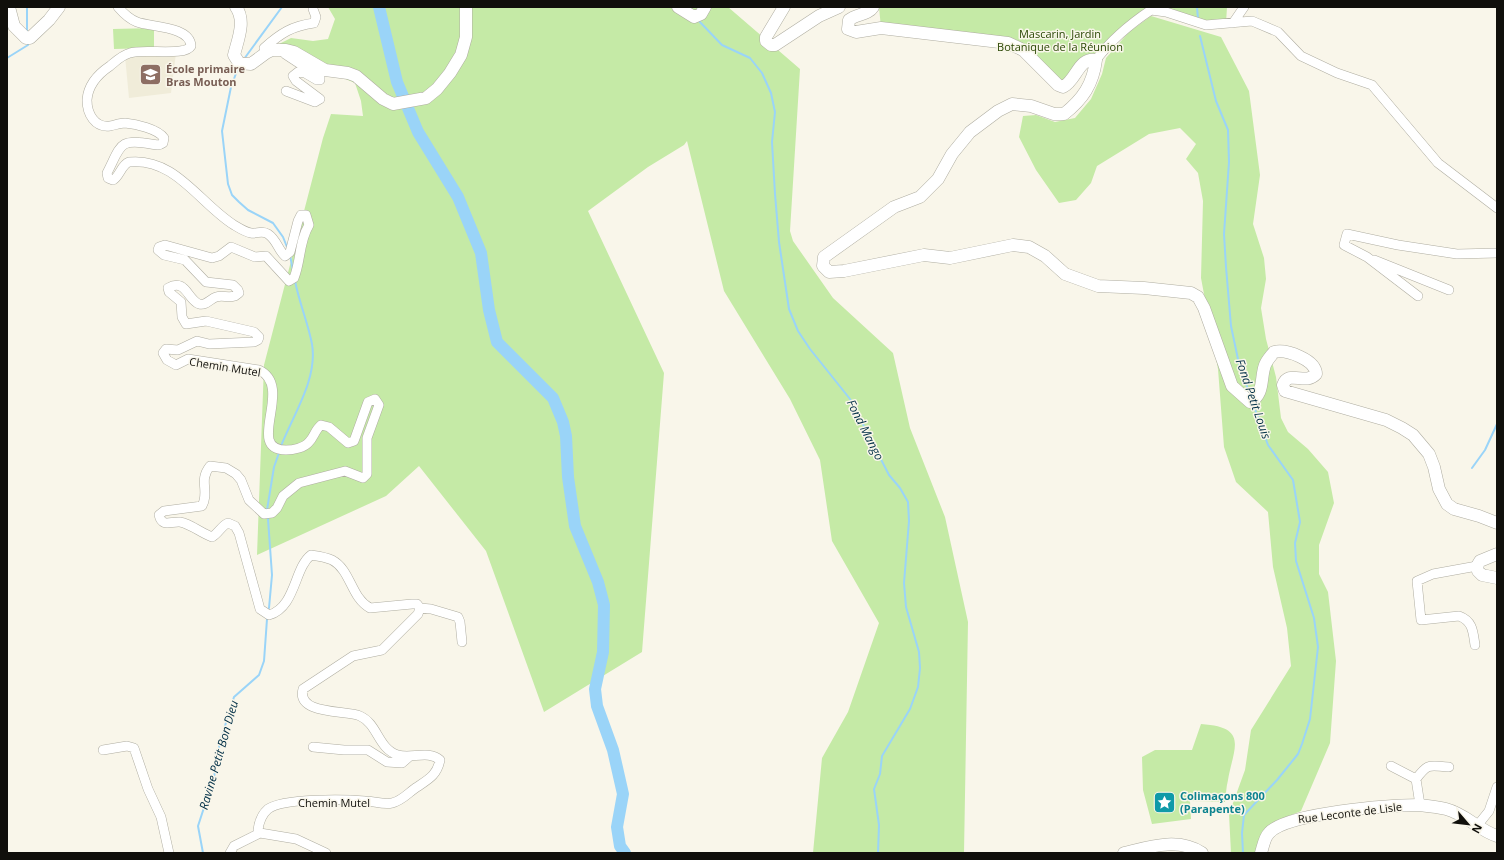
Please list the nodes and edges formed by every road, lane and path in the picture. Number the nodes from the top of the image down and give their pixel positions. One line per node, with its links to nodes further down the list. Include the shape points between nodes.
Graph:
1 (9, 7): 2 (main road, via 14,26 26,38 30,38)
2 (59, 7)
3 (118, 7): 27 (street, Chemin Mutel, via 125,15 139,23 174,30 188,38 191,46 184,51 131,52 102,72 94,81 88,92 87,102 93,120 108,126 132,124 158,133 164,138 163,143 158,145 133,140 124,144 107,173 108,178 116,178 129,162 155,164 179,177 234,225 251,233 268,234 285,256 290,252 301,215 306,215 309,225 303,235 294,278 289,281 266,256 254,257 232,247 212,258 165,245 159,247 161,254 185,260 206,282 233,285 238,290 235,296 215,297 200,304 184,288 168,288 181,302 182,317 186,324 206,321 254,332 259,337 254,342 209,344 197,341 178,350 166,349 163,354 176,365 188,359 266,373 272,382 273,394 268,439 276,450 303,447 310,442 321,425 329,427 348,443 354,441 368,402 375,399 379,405 367,438 367,474 363,478 346,471 298,483 283,496 272,513 264,514 249,500 236,474 226,468 210,466 204,477 205,495 202,506 164,511 159,515 160,520 169,524 184,523 212,537 228,523 235,526 260,609 269,615 282,606 295,586 305,559 311,555 333,561 341,568 358,597 370,608 412,604 417,604)
4 (236, 7): 15 (main road, via 242,21 234,55 236,60 239,63 251,64)
5 (466, 7): 14 (main road, via 466,37 461,55 437,89 426,98 393,104 383,99 356,76 348,72 325,70)
6 (678, 7): 7 (main road, via 694,17 701,14)
7 (705, 7)
8 (784, 7): 9 (main road, via 766,37 766,41 771,45)
9 (839, 7)
10 (873, 7): 16 (main road, via 848,20 848,29 856,32 881,28 1008,43 1023,50 1063,87 1084,62)
11 (1244, 7): 13 (street)
12 (313, 9): 15 (street, via 316,17 314,22 297,25 283,33 264,48)
13 (1233, 24): 16 (street, via 1206,25 1166,12 1151,10 1132,23); 18 (street, via 1252,21 1278,32 1301,56 1372,85 1438,163)
14 (286, 50): 15 (main road, via 272,50); 17 (street, via 285,54 320,77 320,80 317,80 298,72 293,76 320,99 315,102)
15 (266, 53)
16 (1096, 60): 23 (main road, via 1094,77 1089,86 1073,107 1064,114 1012,104 998,111 970,132 952,154 938,179 920,197 894,207 836,247 824,257 823,266 829,272 844,271 924,256 950,258 1013,245 1029,247 1045,256 1065,274 1098,286 1191,293 1198,297 1204,308 1232,386 1245,399 1253,400 1260,391 1265,366 1274,352 1281,350 1296,355 1313,365 1316,374 1307,380 1290,377 1283,385 1285,391 1386,420 1402,428 1413,435 1429,454 1439,489 1447,504 1454,509)
17 (286, 91)
18 (1497, 208)
19 (1497, 253): 20 (street, via 1457,254 1347,234 1344,245)
20 (1367, 257): 21 (street); 22 (street)
21 (1449, 290)
22 (1418, 296)
23 (1497, 524)
24 (1497, 554): 25 (main road, via 1480,561)
25 (1477, 566): 26 (main road, via 1482,575); 29 (street, via 1433,574 1417,581 1421,620 1459,616 1464,618 1473,629)
26 (1497, 578)
27 (420, 608): 28 (street, via 458,617); 32 (street, Chemin Mutel, via 418,614 382,650 353,656 311,683 301,694 312,707 360,716 375,729 387,749)
28 (462, 642)
29 (1475, 645)
30 (313, 747): 32 (street, via 368,750 387,762 402,763)
31 (103, 750): 41 (street, via 127,746 134,748 161,817)
32 (410, 756): 39 (street, Chemin Mutel, via 427,755 440,760 438,769 431,778 400,800 384,804 331,800 286,804 270,808 262,815 258,830)
33 (1391, 766): 35 (street)
34 (1449, 767): 35 (street, via 1428,766)
35 (1416, 779): 37 (street)
36 (1497, 787): 38 (street, via 1489,811)
37 (1420, 805): 38 (main road, Rue Leconte de Lisle, via 1458,813); 46 (main road, Rue Leconte de Lisle, via 1384,807 1294,820 1268,833)
38 (1477, 826): 40 (main road, Rue Leconte de Lisle)
39 (260, 833): 42 (street, via 234,846); 43 (street, via 296,840)
40 (1497, 836)
41 (169, 853)
42 (230, 853)
43 (326, 853)
44 (1124, 853): 45 (main road, via 1183,844)
45 (1202, 853)
46 (1261, 853)

